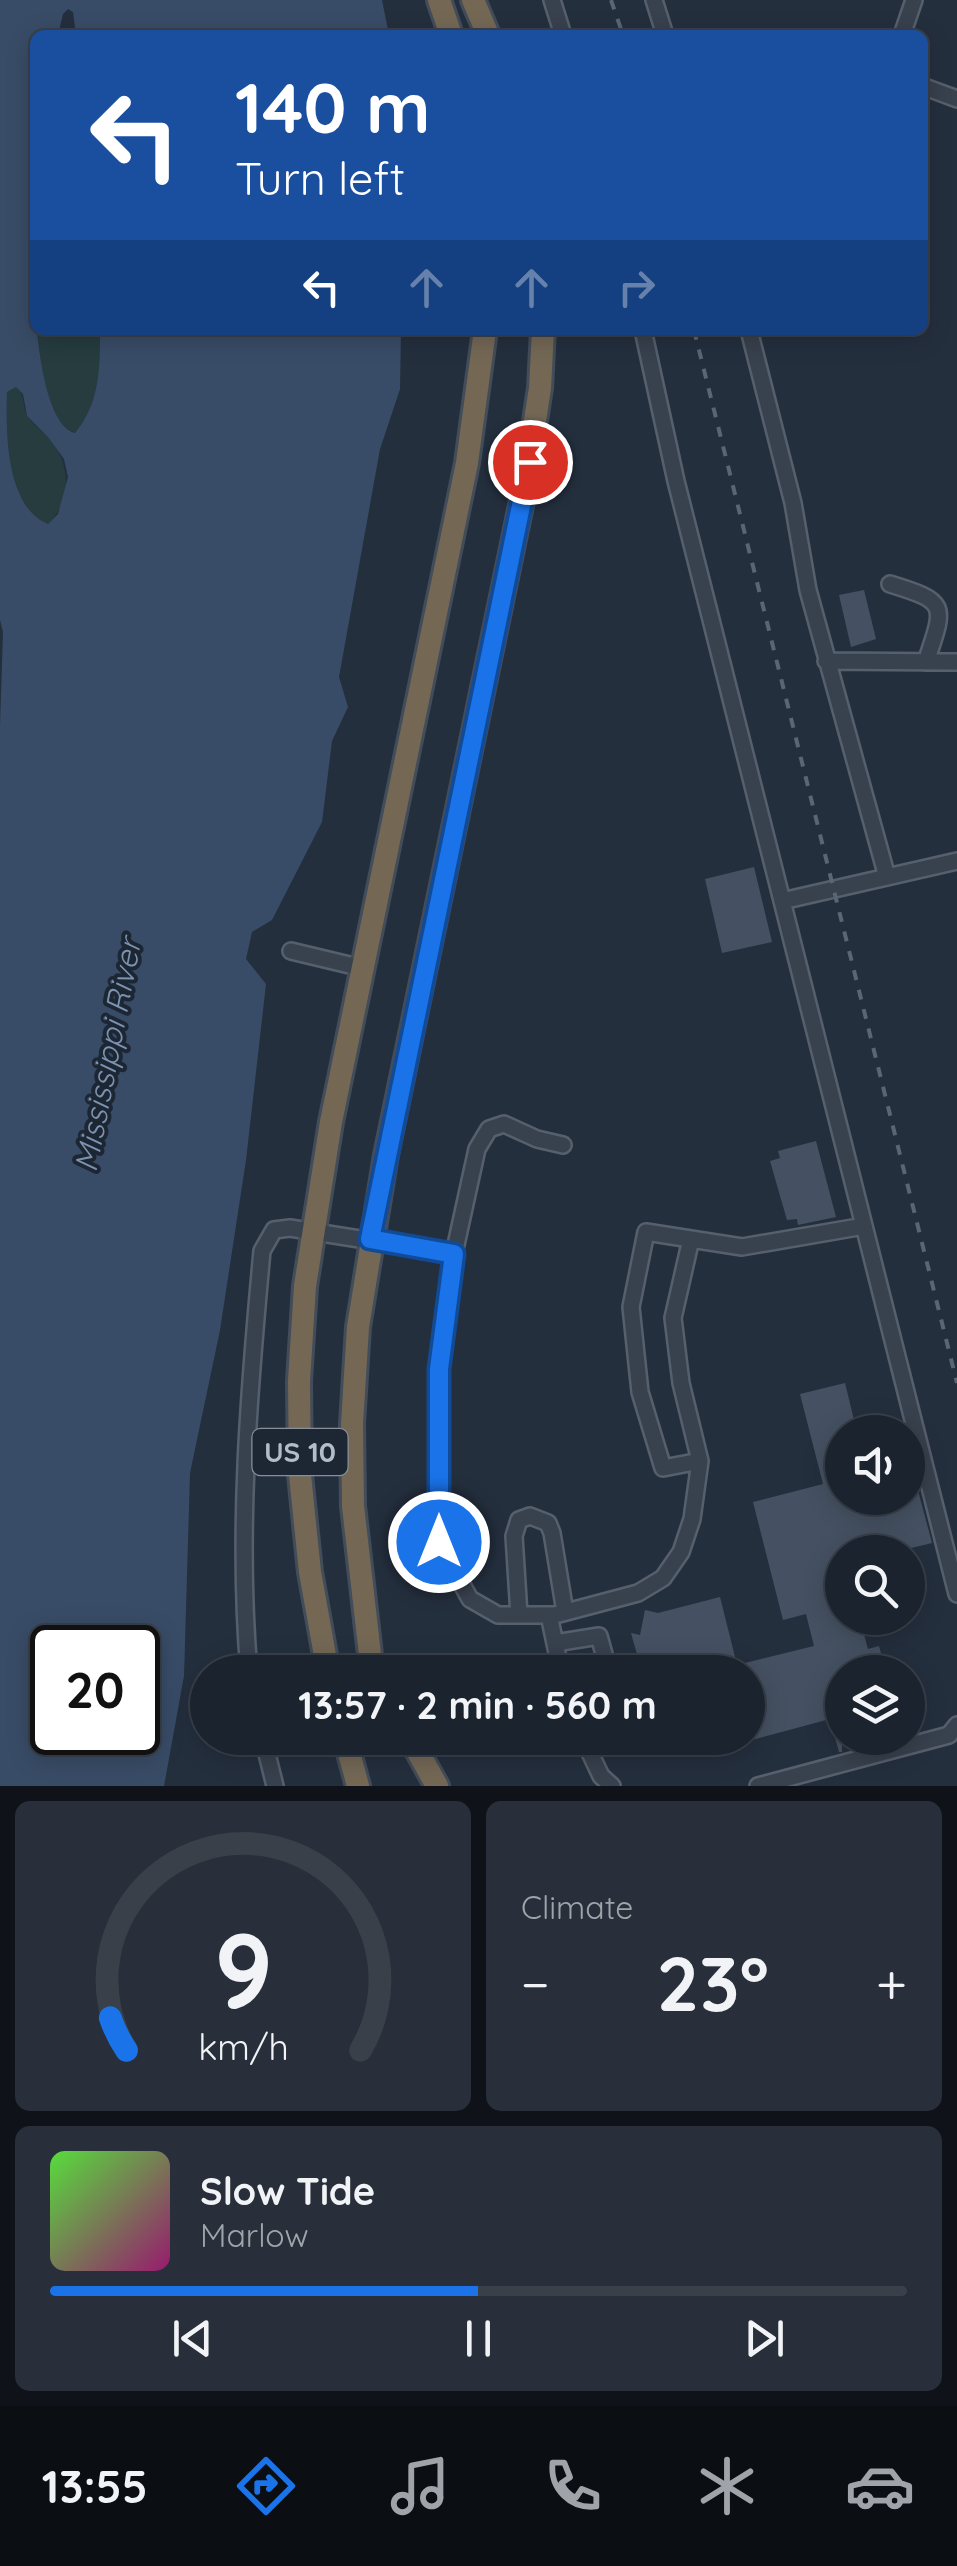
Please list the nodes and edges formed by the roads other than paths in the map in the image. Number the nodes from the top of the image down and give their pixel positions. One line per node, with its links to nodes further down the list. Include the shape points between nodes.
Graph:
1 (438, 0): 6 (highway)
2 (474, 0): 7 (highway)
3 (552, 0): 8 (street)
4 (654, 0): 9 (street)
5 (914, 0): 10 (street)
6 (448, 30)
7 (486, 30)
8 (561, 30)
9 (663, 30)
10 (904, 30)
11 (928, 88): 12 (street)
12 (957, 99)
13 (484, 335): 25 (highway, US 10, via 467,463)
14 (542, 335): 30 (highway, US 10, via 520,517)
15 (644, 335): 23 (street)
16 (750, 335): 20 (street)
17 (890, 584): 18 (street, via 931,598 938,607)
18 (926, 662): 19 (street); 20 (street)
19 (957, 662)
20 (828, 666): 22 (street)
21 (957, 861): 22 (street)
22 (887, 877): 23 (street)
23 (782, 902): 27 (street)
24 (291, 951): 25 (street)
25 (362, 968): 28 (highway, US 10)
26 (563, 1145): 31 (street, via 504,1124 488,1129 477,1149)
27 (864, 1226): 29 (street, via 742,1247); 33 (street)
28 (312, 1230): 30 (street); 37 (street, via 274,1230 262,1250 244,1567); 38 (highway, US 10, via 300,1345 300,1456)
29 (691, 1238): 32 (street, via 672,1318); 32 (street, via 646,1232 631,1307 640,1392 663,1468)
30 (370, 1239): 31 (street); 39 (highway, US 10, via 352,1424 355,1544)
31 (454, 1254): 35 (street, via 439,1369 439,1542 470,1599 498,1615)
32 (700, 1462): 34 (street, via 692,1519 681,1552 662,1578 638,1593)
33 (957, 1594)
34 (557, 1614): 35 (street); 35 (street, via 552,1534 548,1524 530,1516 519,1520 514,1536); 36 (street)
35 (519, 1615)
36 (555, 1643): 40 (street); 41 (street, via 599,1636)
37 (248, 1655)
38 (325, 1655)
39 (370, 1655)
40 (557, 1655)
41 (604, 1655)
42 (957, 1724): 55 (street, via 949,1734)
43 (267, 1755): 49 (street)
44 (338, 1755): 50 (highway)
45 (350, 1755): 51 (highway)
46 (413, 1755): 52 (highway)
47 (418, 1755): 53 (highway)
48 (593, 1755): 54 (street)
49 (275, 1786)
50 (346, 1786)
51 (358, 1786)
52 (421, 1786)
53 (437, 1786)
54 (612, 1786)
55 (758, 1786)

